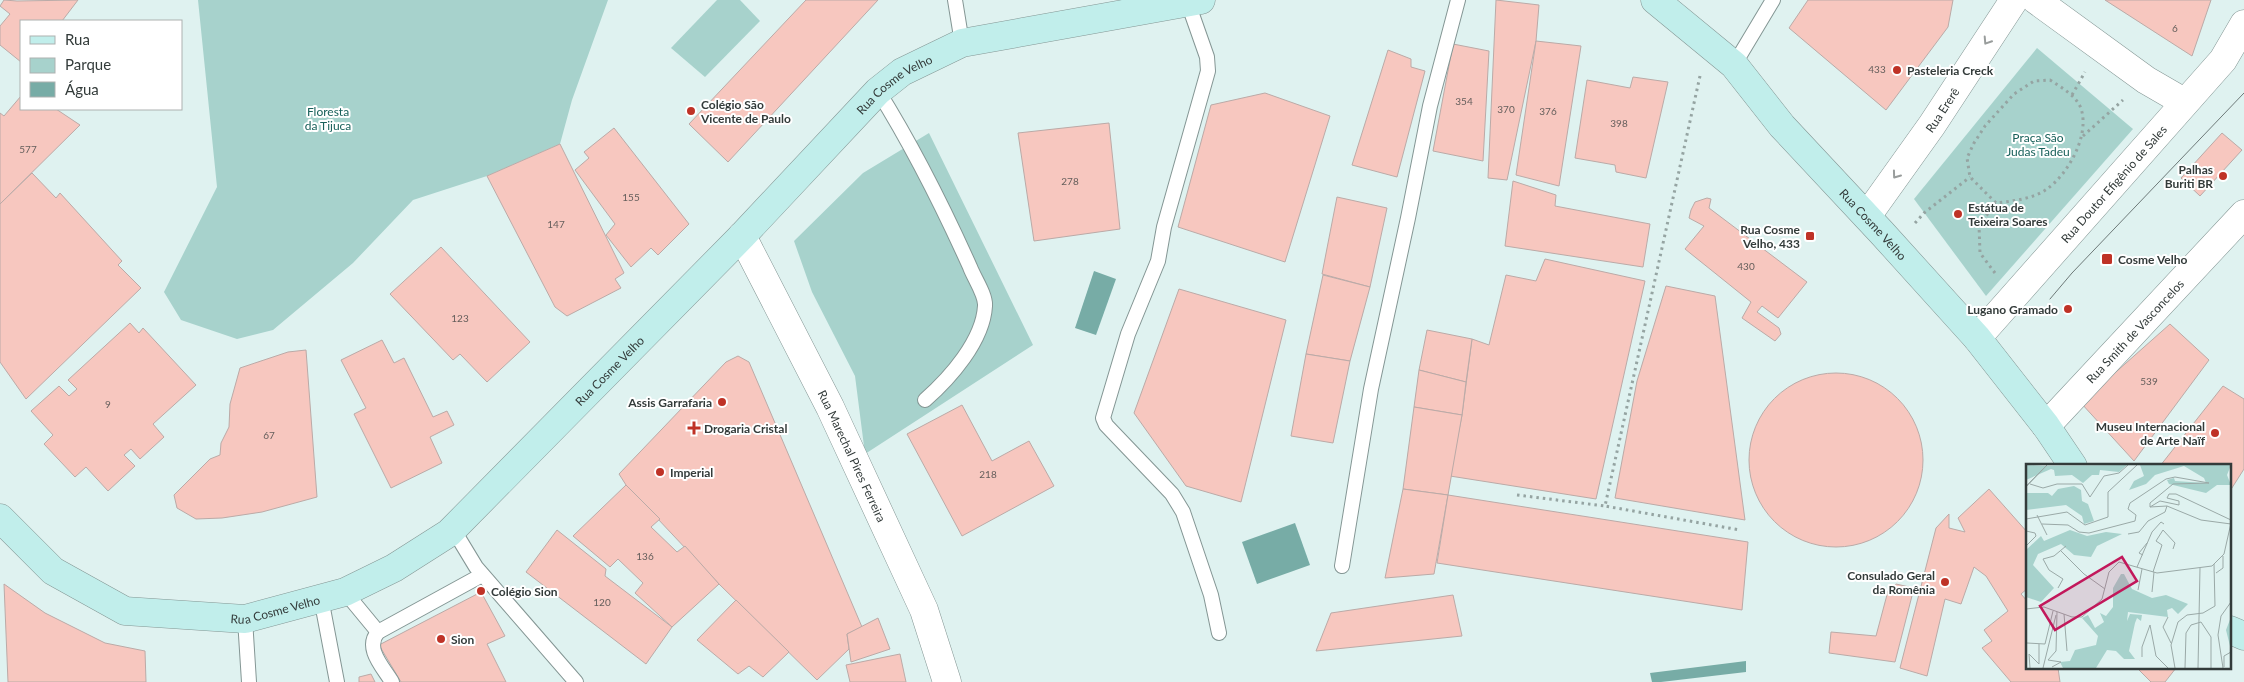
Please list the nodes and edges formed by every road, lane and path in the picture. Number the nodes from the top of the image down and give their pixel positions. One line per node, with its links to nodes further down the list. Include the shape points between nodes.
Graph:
1 (955, 0): 10 (lane)
2 (1458, 0): 33 (lane, via 1430,106 1371,389)
3 (1655, 0): 11 (main road, Rua Cosme Velho)
4 (1773, 0): 12 (lane)
5 (2014, 0): 20 (street, Rua Ererê, one-way to 20, via 1932,125)
6 (2036, 0): 13 (street)
7 (1194, 1): 8 (main road, Rua Cosme Velho); 39 (lane, via 1208,71 1164,227 1158,261 1128,334 1103,418 1172,494 1183,512 1211,595)
8 (1159, 4): 10 (main road, Rua Cosme Velho)
9 (2244, 24): 15 (street, Rua Doutor Efigênio de Sales, via 2223,60)
10 (962, 43): 14 (main road, Rua Cosme Velho, via 902,72)
11 (1710, 45): 12 (main road, Rua Cosme Velho); 29 (path, via 1699,82)
12 (1734, 64): 20 (main road, Rua Cosme Velho, via 1782,126)
13 (2146, 80): 15 (street); 16 (path)
14 (878, 91): 21 (main road, Rua Cosme Velho); 25 (lane, via 906,136 985,304 980,332 947,380)
15 (2184, 102): 23 (street, Rua Doutor Efigênio de Sales)
16 (2082, 136): 17 (path, via 2082,112 2072,95 2050,80 2034,81 2014,94 1977,137 1967,158); 18 (path, via 2071,163 2047,189 2022,200)
17 (1970, 177): 18 (path); 22 (path, via 1924,213)
18 (1996, 203): 23 (path, via 1979,225 1980,253)
19 (2244, 214): 26 (street, Rua Smith de Vasconcelos)
20 (1866, 216): 22 (main road, Rua Cosme Velho)
21 (742, 236): 31 (main road, Rua Cosme Velho); 45 (street, Rua Marechal Pires Ferreira, via 830,407 924,610)
22 (1894, 246): 24 (main road, Rua Cosme Velho)
23 (2014, 298): 24 (street, Rua Doutor Efigênio de Sales)
24 (1977, 338): 26 (main road, Rua Cosme Velho)
25 (925, 400)
26 (2046, 426): 27 (main road, Rua Cosme Velho)
27 (2072, 464)
28 (1517, 494): 29 (path)
29 (1605, 506): 32 (path)
30 (0, 518): 36 (main road, Rua Cosme Velho, via 53,571 124,611)
31 (453, 529): 34 (lane); 35 (main road, Rua Cosme Velho, via 394,568)
32 (1740, 530)
33 (1342, 566)
34 (482, 575): 38 (lane); 44 (lane)
35 (333, 595): 36 (main road, Rua Cosme Velho); 38 (lane); 42 (lane)
36 (245, 619): 41 (lane)
37 (2232, 631): 40 (main road)
38 (378, 632): 43 (lane, via 372,638 372,648)
39 (1219, 633)
40 (2244, 636)
41 (249, 682)
42 (337, 682)
43 (392, 682)
44 (576, 682)
45 (946, 682)

